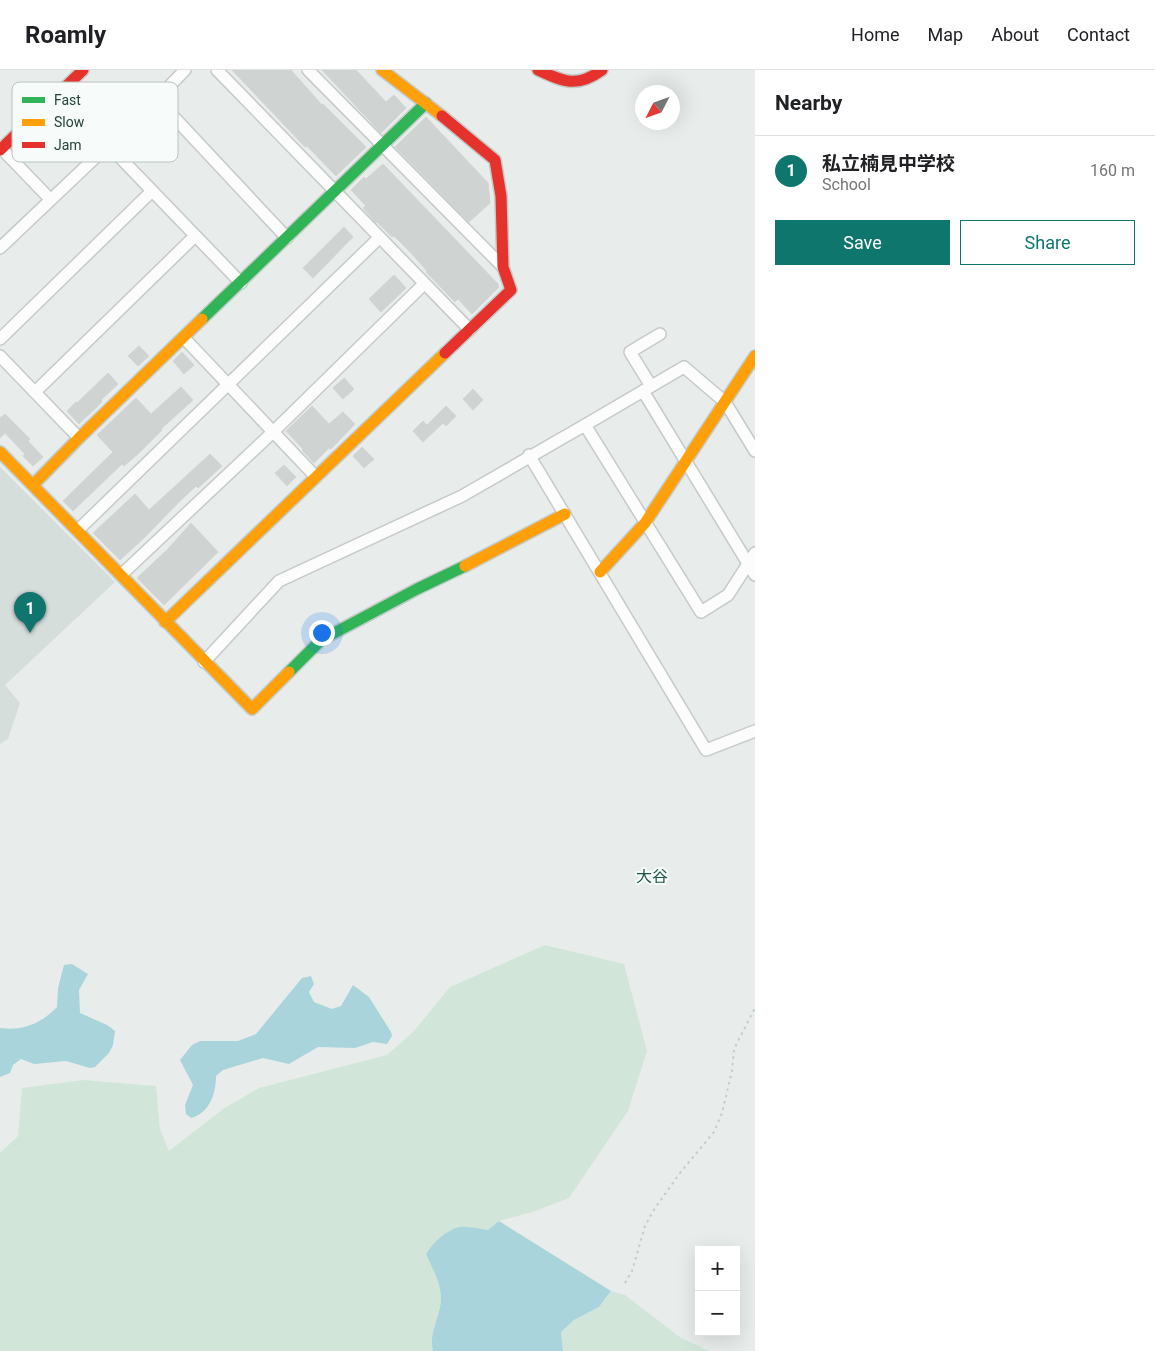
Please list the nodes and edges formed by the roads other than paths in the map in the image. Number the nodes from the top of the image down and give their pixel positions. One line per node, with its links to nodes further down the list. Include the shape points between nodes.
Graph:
1 (83, 70): 8 (street)
2 (185, 70): 9 (street)
3 (217, 70): 20 (street)
4 (308, 70): 13 (street)
5 (382, 70): 10 (street)
6 (538, 70): 7 (street, via 565,82 578,82)
7 (602, 70)
8 (70, 82)
9 (173, 82)
10 (426, 103): 13 (street); 26 (street, via 494,160 501,196)
11 (178, 121): 23 (street)
12 (12, 138): 14 (street)
13 (382, 146): 20 (street); 26 (street)
14 (1, 148): 15 (street)
15 (12, 159)
16 (14, 162): 21 (street)
17 (90, 162): 21 (street)
18 (124, 162): 19 (street)
19 (152, 191): 22 (street); 32 (street)
20 (335, 192): 23 (street); 24 (street)
21 (50, 199): 25 (street)
22 (195, 236): 27 (street); 37 (street)
23 (287, 238): 27 (street)
24 (379, 238): 28 (street); 35 (street)
25 (0, 248)
26 (503, 267): 29 (street, via 511,290)
27 (241, 283): 31 (street)
28 (424, 284): 29 (street); 40 (street)
29 (470, 330): 46 (street)
30 (660, 334): 36 (street, via 630,352)
31 (184, 338): 35 (street); 41 (street)
32 (0, 339)
33 (0, 356): 37 (street)
34 (755, 356): 38 (street)
35 (229, 385): 40 (street); 50 (street)
36 (647, 389): 38 (street, via 684,367); 39 (street); 45 (street)
37 (36, 392): 41 (street)
38 (725, 402): 42 (street); 45 (street)
39 (585, 424): 44 (street); 49 (street)
40 (272, 432): 46 (street); 55 (street)
41 (79, 438): 47 (street)
42 (755, 451)
43 (0, 452): 47 (street)
44 (529, 456): 48 (street); 57 (street, via 462,496 279,582)
45 (686, 461): 49 (street); 52 (street)
46 (316, 477): 56 (street)
47 (33, 485): 50 (street)
48 (565, 514): 53 (street); 57 (street, via 321,640 252,709)
49 (645, 523): 52 (street, via 702,612 728,595); 53 (street)
50 (78, 530): 55 (street)
51 (755, 553): 52 (street)
52 (748, 564): 54 (street)
53 (600, 572): 58 (street, via 706,750)
54 (755, 575)
55 (121, 576): 56 (street)
56 (165, 622): 57 (street)
57 (204, 662)
58 (755, 731)

